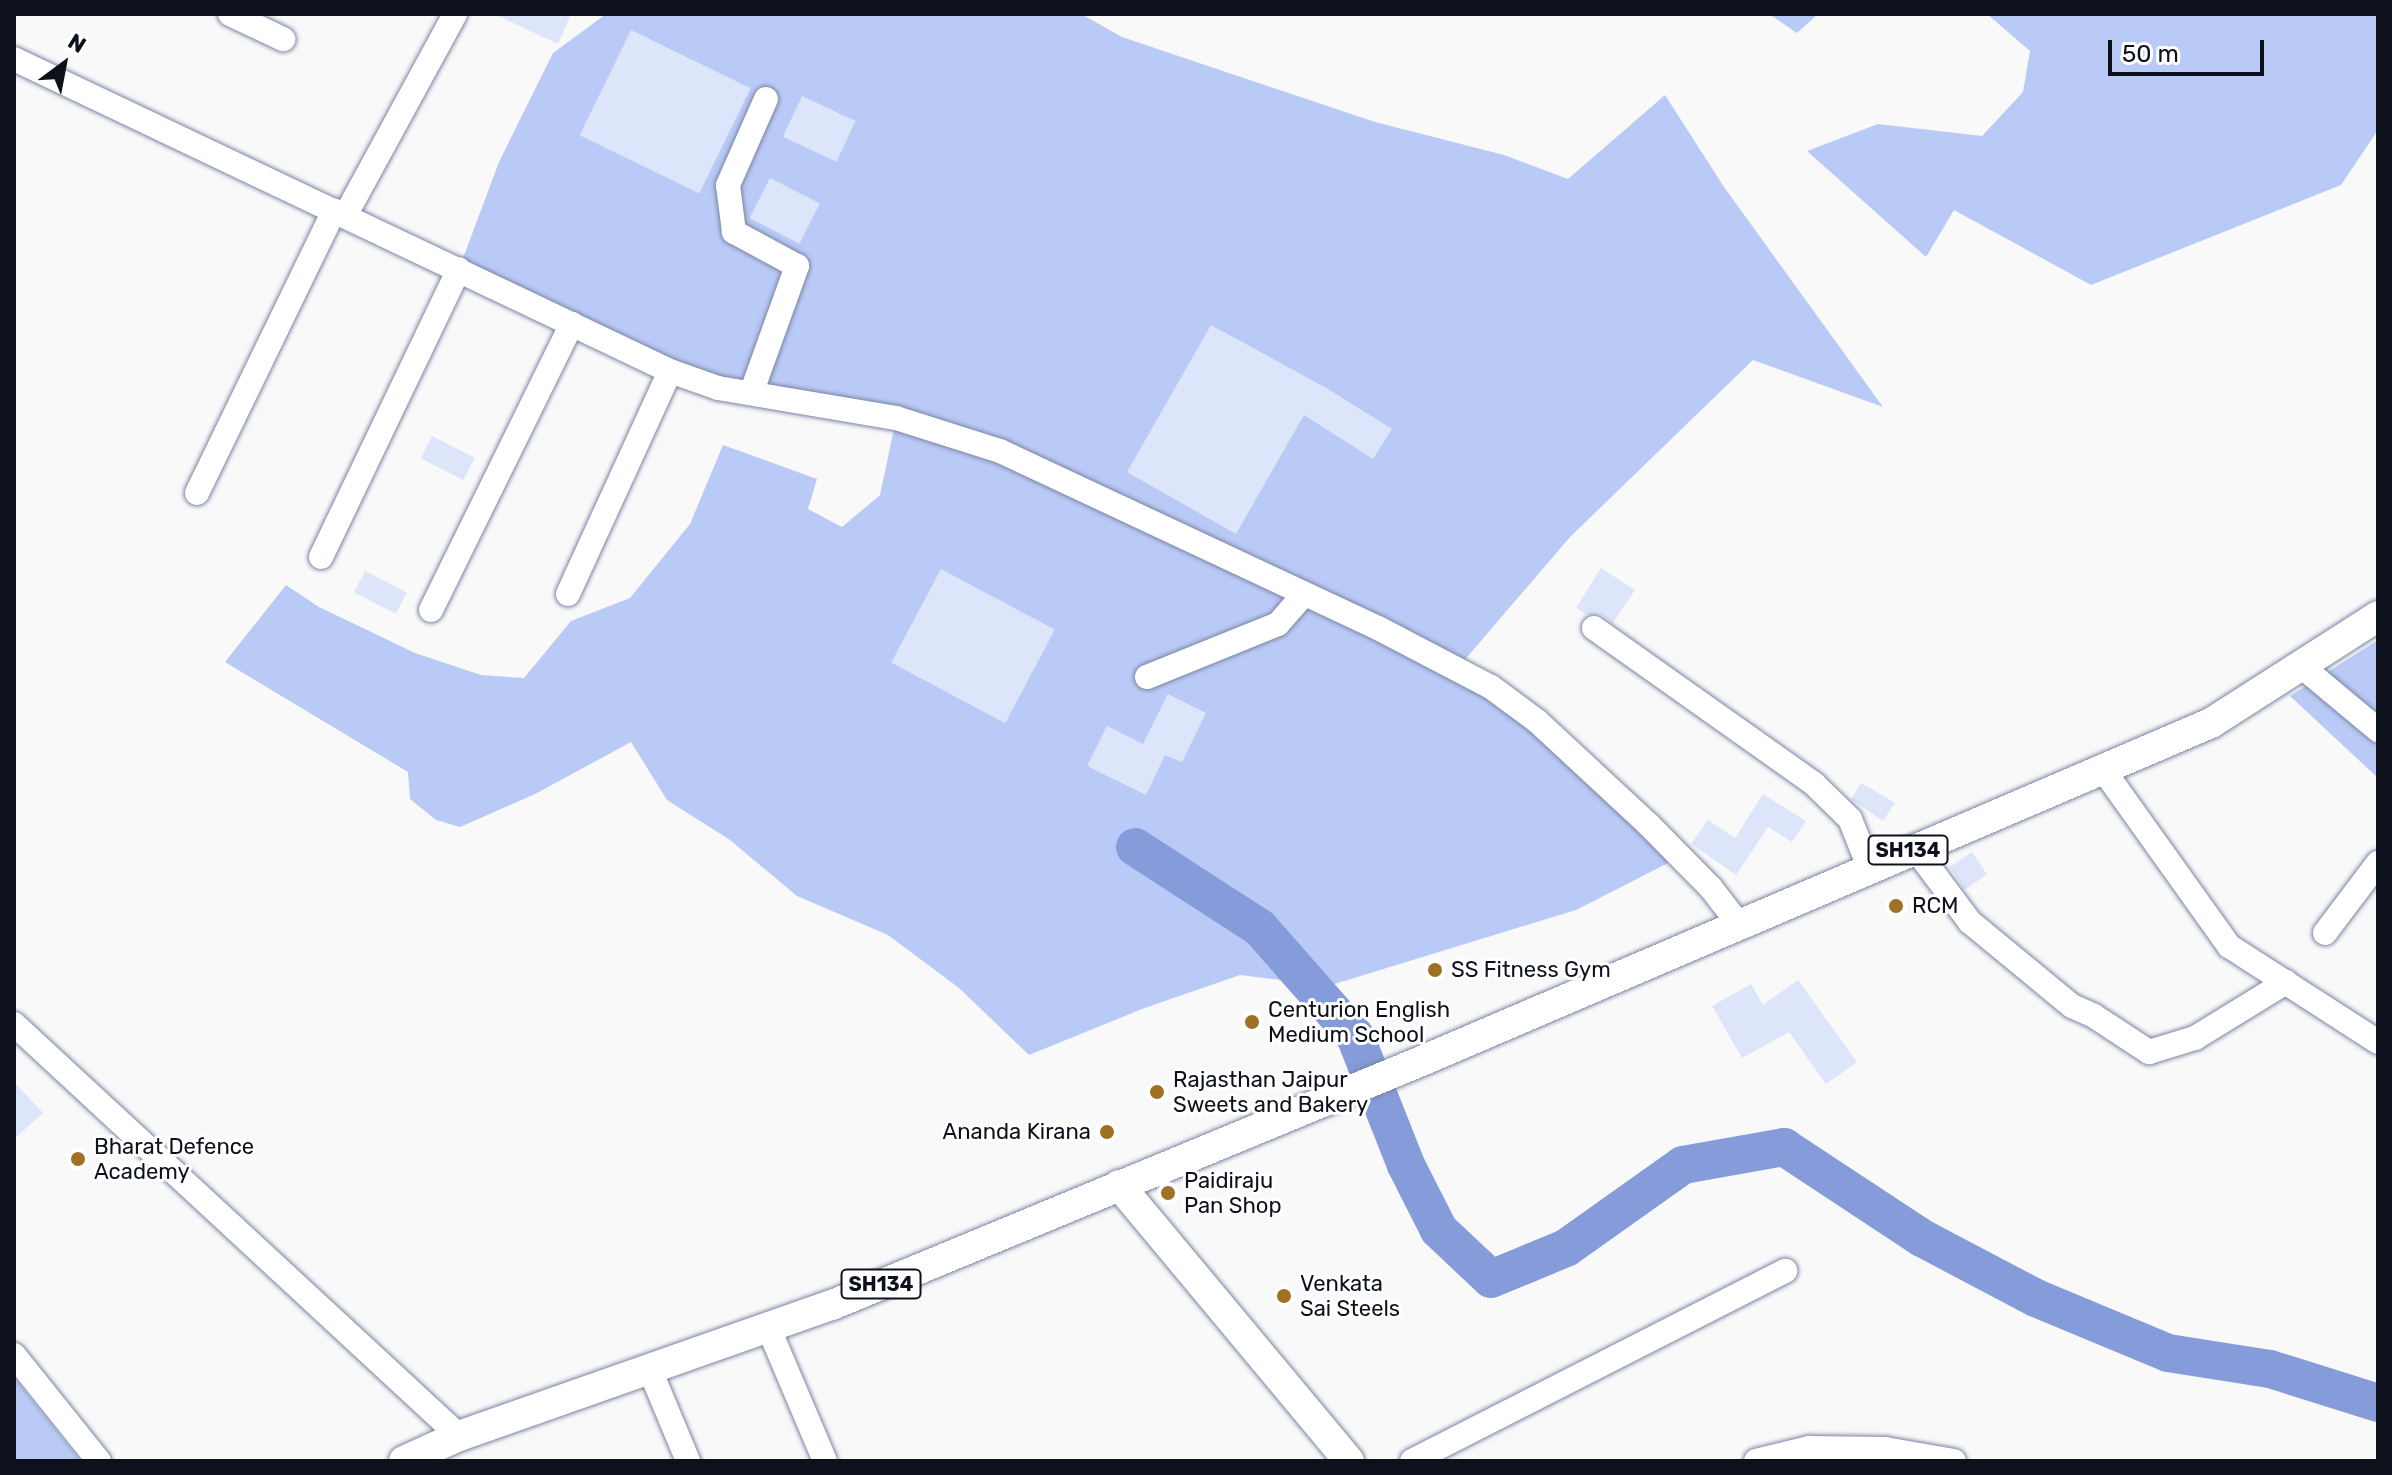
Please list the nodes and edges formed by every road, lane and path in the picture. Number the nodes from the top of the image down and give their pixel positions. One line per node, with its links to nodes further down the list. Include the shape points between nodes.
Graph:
1 (230, 14): 3 (street)
2 (455, 14): 6 (street)
3 (283, 39)
4 (14, 59): 6 (street)
5 (766, 99): 10 (street, via 728,185 734,232 797,266)
6 (340, 214): 7 (street); 11 (street)
7 (459, 269): 8 (street); 12 (street)
8 (572, 324): 9 (street); 15 (street)
9 (670, 371): 10 (street, via 718,388); 13 (street)
10 (752, 391): 14 (street, via 896,418 1000,451)
11 (197, 493)
12 (321, 557)
13 (568, 594)
14 (1304, 594): 19 (street, via 1278,624); 25 (street, via 1491,687 1537,721 1648,824)
15 (431, 610)
16 (2378, 616): 18 (main road, SH134)
17 (1594, 628): 24 (street, via 1814,784 1850,819)
18 (2300, 665): 20 (street); 21 (main road, SH134, via 2211,723)
19 (1147, 677)
20 (2378, 730)
21 (2102, 768): 22 (main road, SH134); 27 (street, via 2229,946)
22 (1914, 847): 24 (main road, SH134); 27 (street, via 1970,922 2072,1006 2149,1052 2195,1038)
23 (2378, 863): 26 (street)
24 (1869, 867): 25 (main road, SH134)
25 (1738, 923): 30 (main road, SH134)
26 (2325, 933)
27 (2286, 982): 29 (street)
28 (14, 1024): 35 (street)
29 (2378, 1042)
30 (1119, 1185): 32 (main road, SH134); 40 (main road)
31 (1785, 1271): 41 (street)
32 (769, 1329): 34 (main road, SH134); 39 (street)
33 (14, 1355): 36 (street)
34 (650, 1370): 35 (main road, SH134); 38 (street)
35 (459, 1436): 37 (main road, SH134)
36 (99, 1461)
37 (404, 1461)
38 (688, 1461)
39 (825, 1461)
40 (1349, 1461)
41 (1412, 1461)
42 (1756, 1461): 43 (street, via 1809,1448 1885,1449)
43 (1954, 1461)

